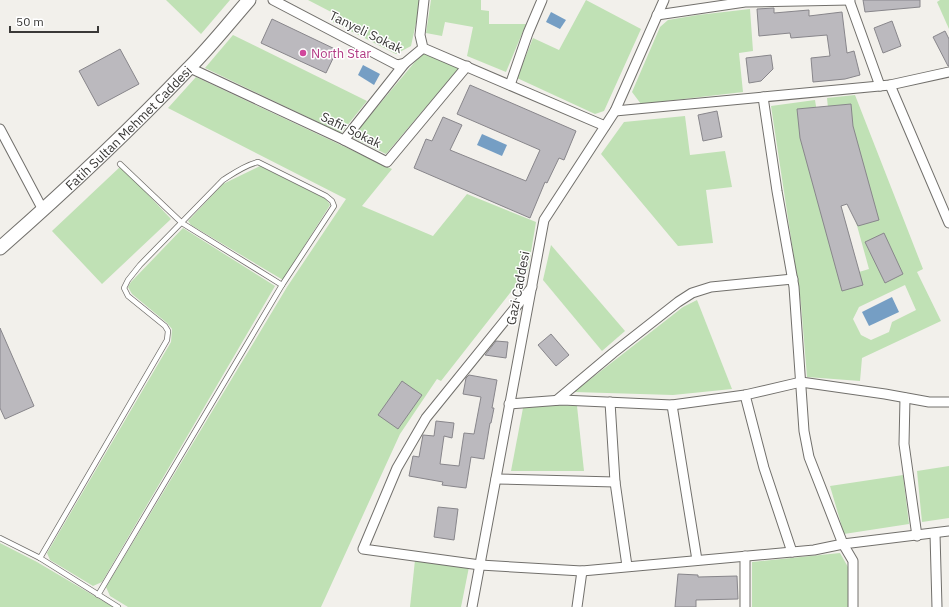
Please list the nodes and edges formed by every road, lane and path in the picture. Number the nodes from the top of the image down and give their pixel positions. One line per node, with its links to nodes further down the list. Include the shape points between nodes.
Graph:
1 (248, 0): 11 (street, Fatih Sultan Mehmet Caddesi)
2 (273, 0): 9 (street, Tanyeli Sokak, via 397,64)
3 (424, 0): 8 (street, via 420,35)
4 (542, 0): 13 (street)
5 (664, 0): 7 (street, Gazi Caddesi)
6 (850, 0): 7 (street, via 745,2); 15 (street)
7 (656, 15): 17 (street, Gazi Caddesi)
8 (423, 48): 9 (street, Tanyeli Sokak); 10 (street)
9 (405, 63): 20 (street)
10 (467, 66): 13 (street); 20 (street, Safir Sokak, via 387,162)
11 (190, 68): 20 (street, Safir Sokak); 22 (street, Fatih Sultan Mehmet Caddesi)
12 (949, 72): 14 (street)
13 (510, 85): 18 (street)
14 (890, 85): 15 (street); 24 (street)
15 (880, 86): 16 (street)
16 (763, 97): 17 (street); 26 (street)
17 (615, 111): 18 (street, Gazi Caddesi)
18 (605, 126): 28 (street, Gazi Caddesi, via 544,220)
19 (0, 129): 22 (street)
20 (344, 140)
21 (120, 164): 23 (lane)
22 (43, 210): 25 (street, Fatih Sultan Mehmet Caddesi)
23 (182, 223): 27 (lane); 27 (lane, via 223,180 258,162 326,196 334,206); 46 (lane, via 140,265 124,288 128,296 165,326 168,332 167,340)
24 (949, 223)
25 (0, 248)
26 (792, 279): 29 (street); 32 (street, via 711,287 692,293 613,353)
27 (282, 285): 51 (lane)
28 (532, 287): 35 (street, Gazi Caddesi); 48 (street, via 426,418 398,468 362,549)
29 (801, 382): 30 (street); 31 (street); 43 (street, via 804,431 810,458)
30 (745, 395): 36 (street); 44 (street, via 764,468)
31 (905, 398): 34 (street); 41 (street, via 904,444)
32 (557, 400): 33 (street); 35 (street)
33 (610, 402): 36 (street); 38 (street)
34 (949, 402)
35 (510, 404): 37 (street, Gazi Caddesi)
36 (672, 405): 47 (street)
37 (496, 479): 38 (street); 48 (street, Gazi Caddesi)
38 (615, 482): 49 (street)
39 (949, 532): 40 (street)
40 (935, 534): 41 (street); 57 (street)
41 (917, 536): 43 (street)
42 (0, 538): 46 (lane)
43 (843, 544): 44 (street); 56 (street, via 853,561)
44 (792, 552): 45 (street)
45 (745, 556): 47 (street); 55 (street)
46 (40, 558): 51 (lane)
47 (697, 560): 49 (street)
48 (480, 565): 50 (street); 53 (street, Gazi Caddesi)
49 (627, 566): 50 (street)
50 (582, 571): 54 (street)
51 (98, 595): 52 (lane)
52 (118, 607)
53 (472, 607)
54 (577, 607)
55 (745, 607)
56 (852, 607)
57 (937, 607)

